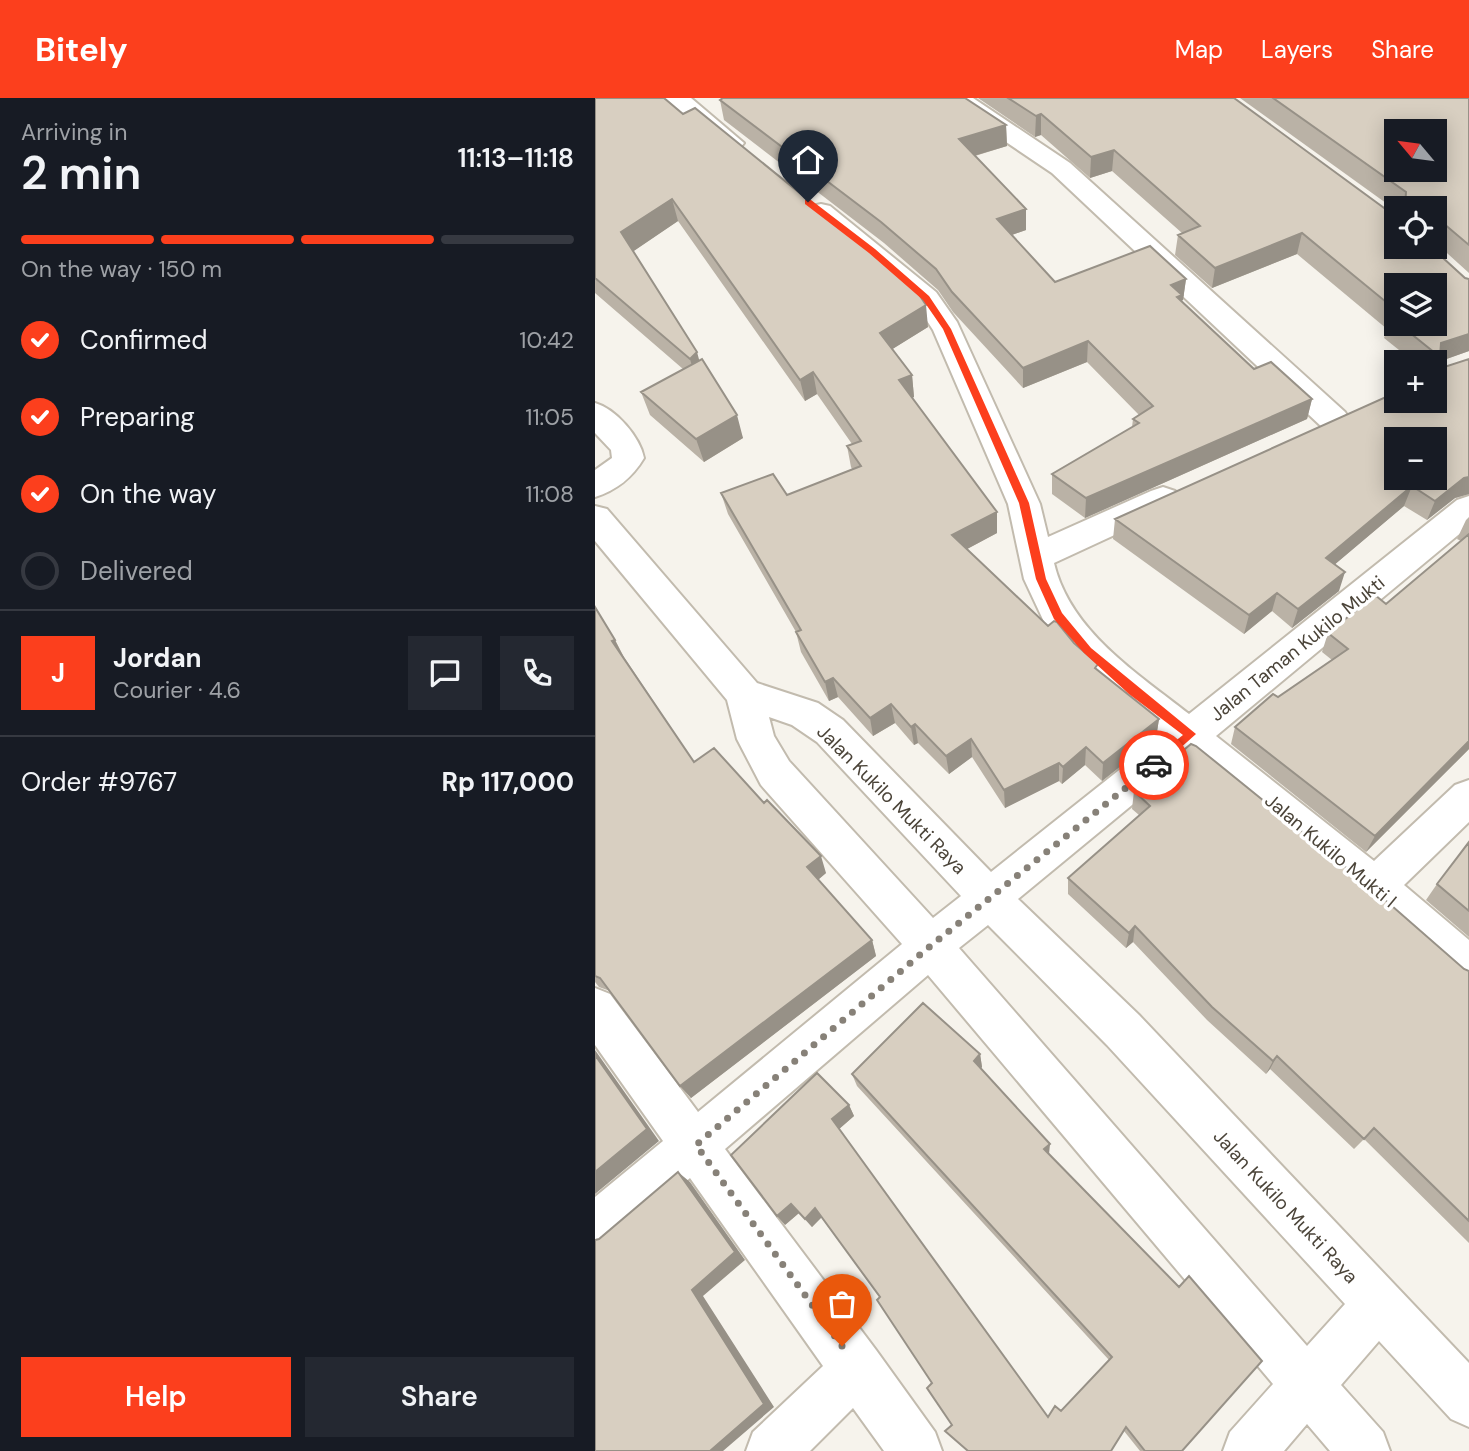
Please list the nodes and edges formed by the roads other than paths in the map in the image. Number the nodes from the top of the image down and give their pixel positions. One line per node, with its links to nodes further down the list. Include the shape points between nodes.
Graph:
1 (676, 98): 3 (street)
2 (957, 98): 6 (street, via 1061,167)
3 (755, 161)
4 (797, 194): 11 (street, Jalan Kukilo Mukti I, via 926,298 947,329 1024,503)
5 (595, 414): 7 (street, via 626,447 628,457 622,468)
6 (1333, 421)
7 (595, 485)
8 (1186, 488): 11 (street)
9 (1469, 508): 13 (street, Jalan Taman Kukilo Mukti)
10 (595, 518): 12 (street)
11 (1037, 556): 13 (street, Jalan Kukilo Mukti I, via 1041,579 1058,616 1133,691)
12 (744, 694): 16 (street, Jalan Kukilo Mukti Raya, via 806,714 830,731); 17 (street, via 756,739 775,773)
13 (1191, 734): 15 (street, Jalan Kukilo Mukti I); 16 (street, Jalan Taman Kukilo Mukti)
14 (1469, 797): 15 (street)
15 (1375, 886): 18 (street, Jalan Kukilo Mukti I)
16 (989, 898): 17 (street, Jalan Taman Kukilo Mukti); 22 (street, Jalan Kukilo Mukti Raya, via 1123,1030)
17 (928, 948): 20 (street, Jalan Taman Kukilo Mukti); 24 (street)
18 (1469, 967)
19 (595, 1009): 20 (street)
20 (696, 1145): 21 (street, Jalan Taman Kukilo Mukti); 23 (street)
21 (595, 1228)
22 (1378, 1304): 24 (street); 25 (street, Jalan Kukilo Mukti Raya)
23 (858, 1368): 26 (street); 27 (street)
24 (1308, 1385): 28 (street); 29 (street)
25 (1469, 1401)
26 (772, 1451)
27 (916, 1451)
28 (1249, 1451)
29 (1364, 1451)

